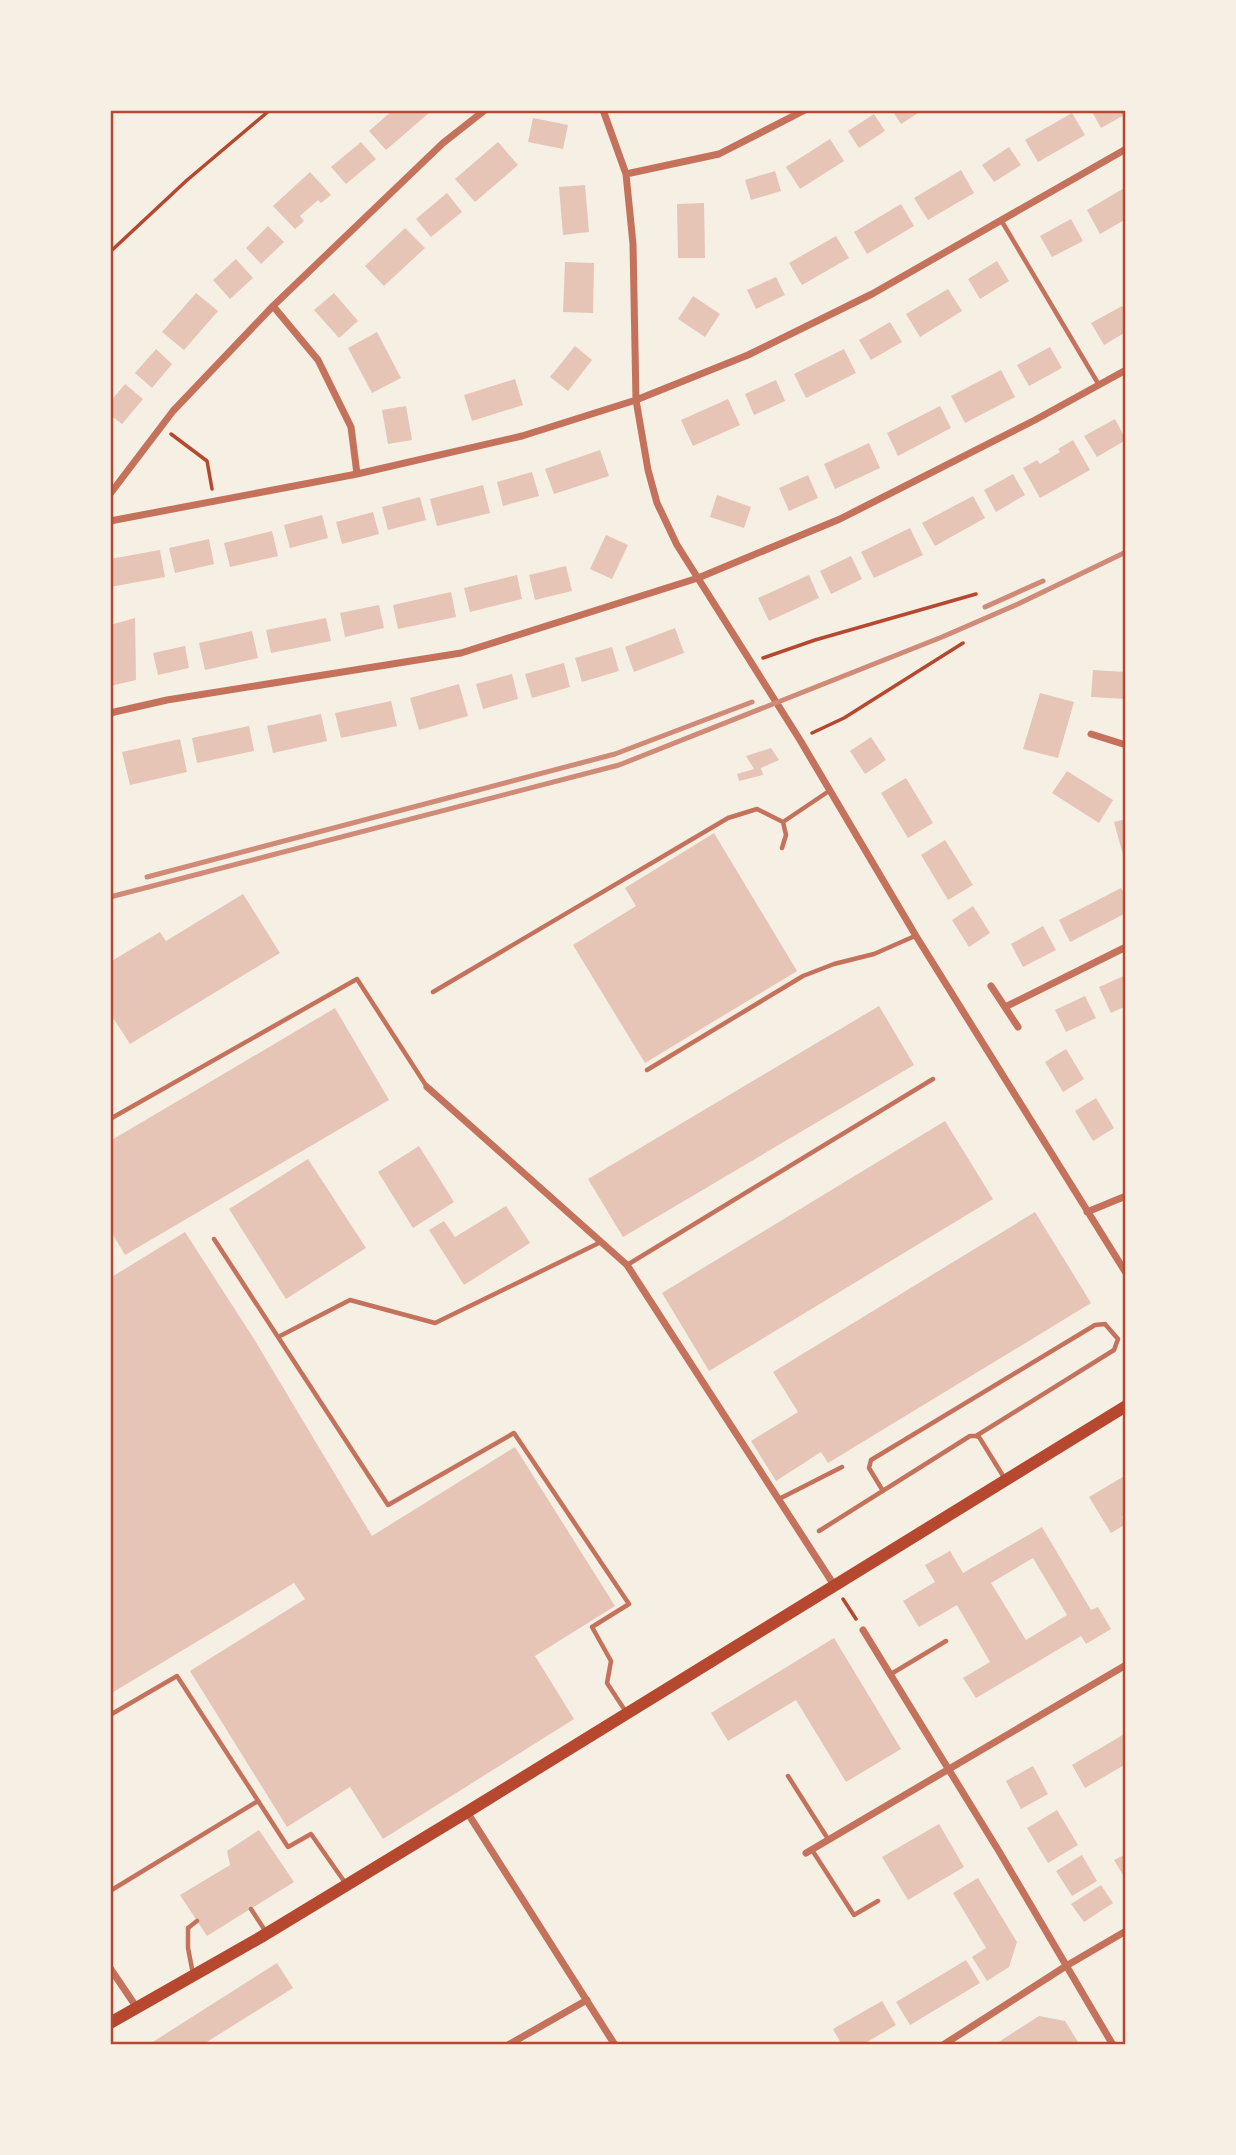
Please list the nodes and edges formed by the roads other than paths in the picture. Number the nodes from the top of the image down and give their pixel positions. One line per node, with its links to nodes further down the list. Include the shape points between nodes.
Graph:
1 (485, 110): 7 (street, via 443,143)
2 (603, 110): 5 (street)
3 (805, 110): 5 (street, via 719,154)
4 (1126, 149): 6 (street)
5 (626, 174): 10 (street, via 634,268)
6 (1001, 220): 9 (lane); 10 (street, via 797,331)
7 (273, 306): 11 (street, via 318,360 351,427); 12 (street, via 173,411)
8 (1126, 370): 9 (street)
9 (1099, 385): 14 (street, via 840,519)
10 (636, 400): 11 (street, via 522,436); 14 (street, via 657,503)
11 (357, 474): 13 (street)
12 (110, 494)
13 (110, 521)
14 (698, 579): 15 (street, via 461,653); 18 (street)
15 (110, 713)
16 (1091, 734): 17 (street)
17 (1126, 745)
18 (829, 791): 19 (lane); 21 (street)
19 (783, 821): 20 (lane, via 786,835); 24 (lane, via 757,809 728,818)
20 (782, 848)
21 (916, 936): 27 (lane, via 803,976); 32 (street)
22 (1126, 947): 25 (street)
23 (991, 986): 25 (street)
24 (433, 992)
25 (1005, 1007): 26 (street)
26 (1018, 1027)
27 (648, 1070)
28 (933, 1079): 35 (lane)
29 (427, 1087): 30 (lane, via 357,979); 34 (street)
30 (110, 1119)
31 (1126, 1196): 32 (street)
32 (1087, 1212): 36 (street)
33 (214, 1238): 37 (lane)
34 (601, 1242): 35 (street); 37 (lane, via 435,1323 350,1300)
35 (627, 1265): 43 (street)
36 (1126, 1273)
37 (278, 1337): 50 (lane, via 388,1505 514,1433 629,1604 592,1627 611,1661 607,1683)
38 (1126, 1406): 41 (main road)
39 (976, 1436): 41 (lane); 42 (lane); 42 (lane, via 1114,1350 1118,1339 1111,1329 1095,1325 871,1460 869,1468)
40 (842, 1467): 43 (lane)
41 (1005, 1480): 45 (main road)
42 (883, 1491): 44 (lane)
43 (779, 1499): 45 (street)
44 (819, 1531)
45 (834, 1585): 50 (main road)
46 (863, 1630): 49 (street)
47 (946, 1641): 49 (lane)
48 (1126, 1665): 52 (street)
49 (890, 1675): 52 (street)
50 (627, 1713): 55 (main road)
51 (110, 1715): 54 (lane, via 177,1676)
52 (949, 1770): 56 (street); 65 (street)
53 (788, 1776): 56 (lane)
54 (258, 1801): 58 (lane, via 288,1847 311,1834); 59 (lane)
55 (467, 1812): 58 (main road); 68 (street)
56 (828, 1840): 57 (street)
57 (809, 1851): 60 (lane, via 854,1915)
58 (347, 1885): 64 (main road)
59 (110, 1891)
60 (878, 1901)
61 (251, 1909): 64 (lane)
62 (197, 1921): 67 (lane, via 188,1928)
63 (1126, 1931): 65 (street)
64 (267, 1933): 67 (main road)
65 (1066, 1966): 73 (street); 74 (street)
66 (110, 1968): 69 (street)
67 (193, 1974): 69 (main road)
68 (587, 2000): 71 (street); 72 (street)
69 (137, 2008): 70 (main road)
70 (110, 2023)
71 (508, 2045)
72 (615, 2045)
73 (943, 2045)
74 (1114, 2045)

